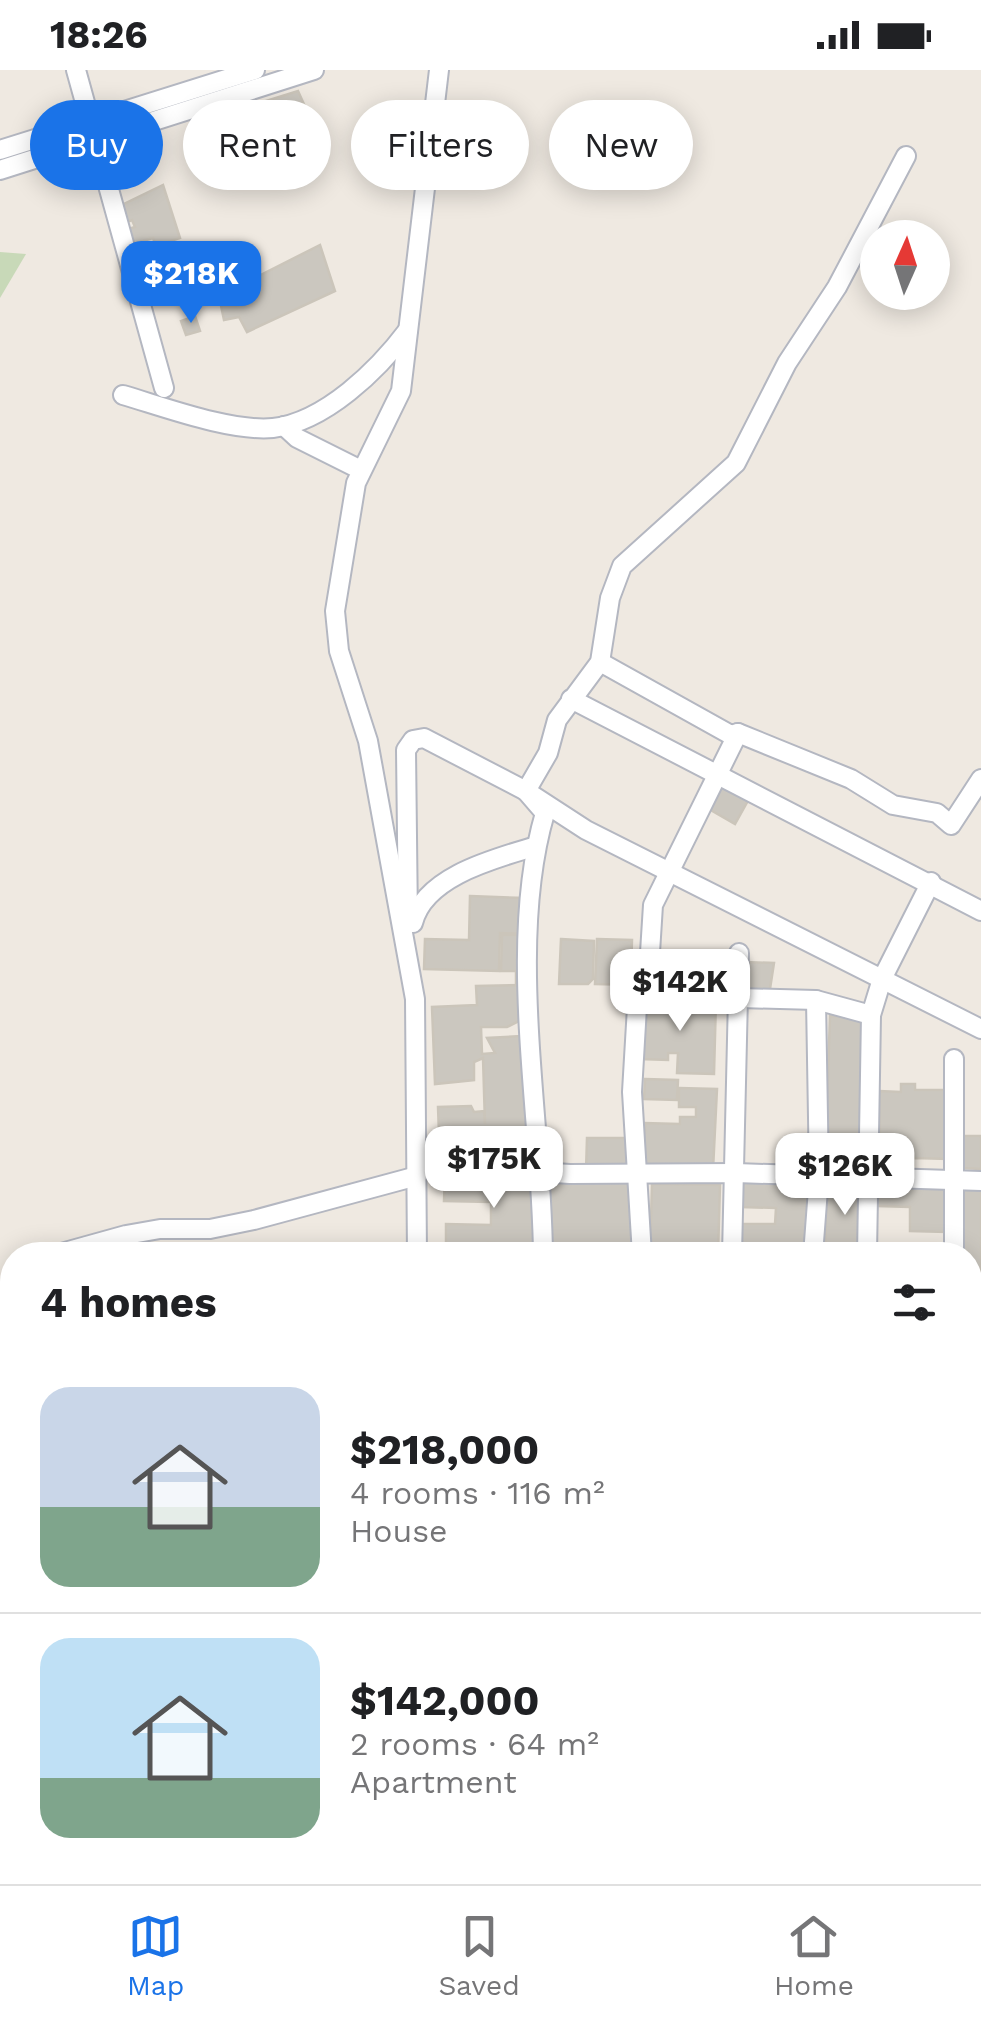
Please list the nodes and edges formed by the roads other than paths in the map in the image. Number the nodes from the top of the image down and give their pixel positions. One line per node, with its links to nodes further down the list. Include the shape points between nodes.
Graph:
1 (76, 70): 5 (street)
2 (255, 70): 6 (street)
3 (314, 70): 7 (street)
4 (439, 70): 14 (street)
5 (84, 100)
6 (163, 104)
7 (163, 111)
8 (30, 143): 9 (street)
9 (0, 150)
10 (906, 156): 19 (street, via 736,462 622,566)
11 (30, 157): 12 (street)
12 (0, 170)
13 (109, 190): 15 (street)
14 (410, 327): 17 (street, via 367,375 318,411); 18 (street, via 401,392)
15 (164, 388)
16 (123, 395): 17 (street, via 214,419)
17 (284, 426): 18 (street)
18 (361, 470): 29 (street, via 341,569 336,638 367,734)
19 (600, 662): 20 (street); 21 (street)
20 (571, 699): 22 (street); 24 (street)
21 (738, 733): 22 (street); 23 (street, via 851,779 893,805 937,813 951,826)
22 (718, 774): 26 (street); 27 (street)
23 (981, 779)
24 (526, 791): 25 (street, via 545,814); 26 (street); 29 (street, via 437,741 413,740 406,750)
25 (533, 847): 29 (street, via 426,894); 39 (street, via 529,957)
26 (668, 872): 31 (street); 32 (street, via 652,905)
27 (931, 882): 28 (street); 31 (street)
28 (981, 911)
29 (408, 953): 38 (street, via 416,1000)
30 (739, 954): 33 (street)
31 (882, 979): 35 (street); 36 (street)
32 (648, 984): 33 (street); 41 (street, via 637,1007 632,1092)
33 (740, 991): 34 (street); 40 (street)
34 (816, 1000): 35 (street); 42 (street)
35 (871, 1015): 43 (street)
36 (981, 1029)
37 (954, 1059): 44 (street)
38 (417, 1170): 39 (street); 46 (street, via 268,1217); 47 (street)
39 (542, 1170): 41 (street); 48 (street)
40 (736, 1173): 41 (street); 42 (street); 50 (street)
41 (641, 1175): 49 (street)
42 (819, 1176): 43 (street); 51 (street)
43 (872, 1177): 44 (street); 52 (street)
44 (954, 1180): 45 (street); 53 (street)
45 (981, 1180)
46 (101, 1242)
47 (417, 1242)
48 (543, 1242)
49 (642, 1242)
50 (733, 1242)
51 (814, 1242)
52 (869, 1242)
53 (954, 1242)

